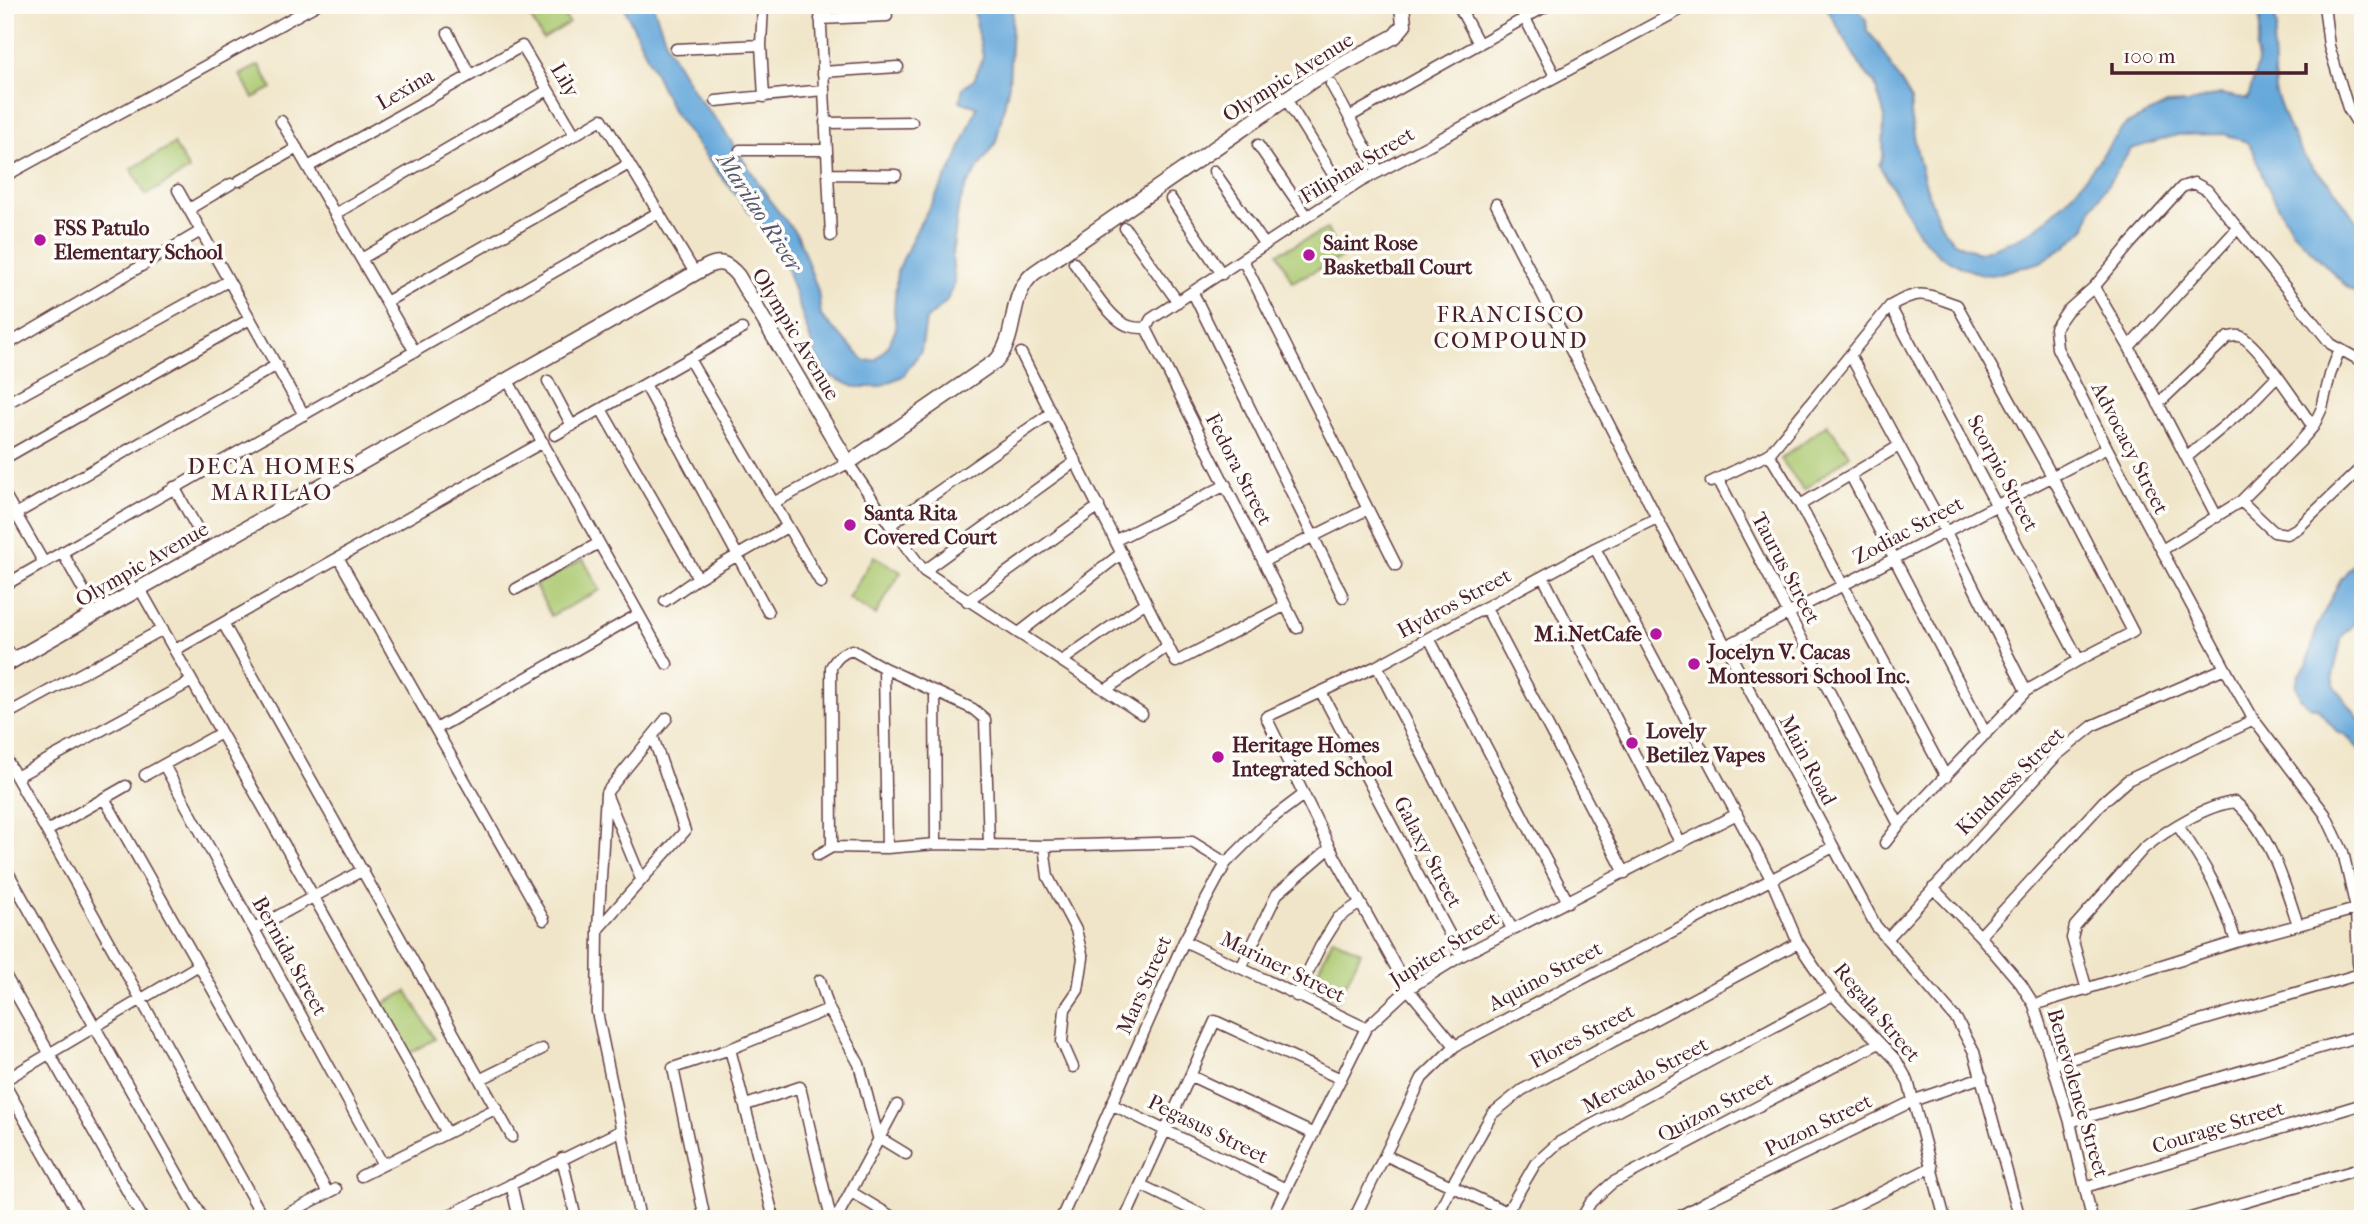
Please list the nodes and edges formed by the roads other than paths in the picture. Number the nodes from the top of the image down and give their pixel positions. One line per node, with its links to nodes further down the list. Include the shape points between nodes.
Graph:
1 (316, 5): 44 (street)
2 (763, 5): 15 (street)
3 (820, 5): 11 (street)
4 (1458, 5): 14 (street)
5 (1518, 5): 12 (street)
6 (1548, 5): 12 (street)
7 (1689, 5): 21 (street, Filipina Street)
8 (2324, 5): 32 (street, via 2329,46 2348,108)
9 (1403, 8): 26 (street, Olympic Avenue, via 1404,25 1395,37 1335,67)
10 (887, 16): 11 (street)
11 (820, 19): 19 (street)
12 (1524, 19): 14 (street); 21 (street)
13 (448, 33): 20 (street)
14 (1479, 44): 28 (street)
15 (761, 45): 17 (street); 25 (street)
16 (522, 46): 20 (street, Lexina); 23 (street, Lily)
17 (676, 49)
18 (898, 67): 19 (street)
19 (822, 72): 24 (street)
20 (470, 75): 39 (street, Lexina)
21 (1555, 76): 41 (street, Filipina Street)
22 (1331, 84): 28 (street)
23 (548, 90): 33 (street, Lily); 51 (street)
24 (823, 90): 25 (street); 31 (street)
25 (764, 96): 27 (street)
26 (1286, 99): 46 (street); 100 (street, Olympic Avenue, via 1034,273 1017,296 1007,343 997,360)
27 (716, 102)
28 (1349, 117): 41 (street)
29 (281, 121): 35 (street)
30 (912, 122): 31 (street)
31 (825, 123): 37 (street)
32 (2363, 132)
33 (575, 135): 38 (street, via 602,119); 58 (street)
34 (1258, 145): 52 (street)
35 (297, 148): 39 (street); 49 (street)
36 (740, 150): 37 (street)
37 (826, 150): 42 (street)
38 (629, 164): 50 (street); 66 (street)
39 (308, 167): 51 (street)
40 (1214, 171): 57 (street)
41 (1379, 172): 46 (street, Filipina Street)
42 (830, 174): 43 (street); 56 (street)
43 (896, 175)
44 (5, 176)
45 (178, 190): 49 (street)
46 (1344, 192): 52 (street, Filipina Street)
47 (1171, 199): 62 (street)
48 (1496, 204): 115 (street, Main Road)
49 (189, 209): 55 (street)
50 (659, 212): 61 (street); 75 (street)
51 (335, 214): 58 (street)
52 (1307, 216): 57 (street, Filipina Street)
53 (1125, 228): 67 (street)
54 (2237, 229): 64 (street, Advocacy Street, via 2207,190 2194,183 2182,187); 73 (street); 74 (street, Advocacy Street)
55 (201, 231): 63 (street); 72 (street)
56 (831, 236)
57 (1265, 245): 59 (street, Filipina Street)
58 (361, 259): 66 (street)
59 (1243, 260): 62 (street, Filipina Street); 112 (street)
60 (1074, 263): 70 (street, via 1121,322)
61 (695, 273): 82 (street, Olympic Avenue); 100 (street, Olympic Avenue, via 717,262 732,269)
62 (1222, 274): 65 (street, Filipina Street)
63 (228, 281): 69 (street); 85 (street)
64 (2094, 287): 73 (street); 95 (street, Advocacy Street, via 2055,328 2057,348)
65 (1193, 293): 67 (street, Filipina Street); 119 (street)
66 (386, 302): 75 (street)
67 (1178, 302): 70 (street, Filipina Street, via 1151,319)
68 (1890, 306): 77 (street); 103 (street, via 1915,294 1957,305); 109 (street, Scorpio Street)
69 (250, 319): 80 (street); 98 (street)
70 (1146, 328): 104 (street, Fedora Street)
71 (742, 329): 78 (street)
72 (5, 346)
73 (2129, 347): 86 (street)
74 (2339, 351): 79 (street, Advocacy Street); 91 (street)
75 (415, 352): 89 (street)
76 (1021, 353): 88 (street)
77 (1850, 355): 94 (street); 96 (street)
78 (689, 359): 84 (street); 108 (street)
79 (2363, 362)
80 (277, 365): 89 (street); 113 (street)
81 (2277, 376): 86 (street, via 2248,340 2228,337); 91 (street); 97 (street)
82 (508, 381): 93 (street); 139 (street, Olympic Avenue)
83 (548, 381): 90 (street)
84 (645, 384): 87 (street); 127 (street)
85 (5, 404)
86 (2158, 404): 97 (street)
87 (601, 410): 90 (street); 134 (street)
88 (1051, 413): 99 (street); 116 (street)
89 (304, 415): 105 (street)
90 (572, 426): 92 (street)
91 (2313, 427): 107 (street)
92 (555, 435)
93 (543, 442): 122 (street); 129 (street)
94 (1899, 446): 102 (street); 118 (street)
95 (2107, 448): 103 (street, Zodiac Street); 124 (street, Advocacy Street)
96 (1769, 454): 110 (street); 150 (street, Taurus Street, via 1714,480)
97 (2187, 457): 114 (street)
98 (5, 458)
99 (1076, 461): 111 (street); 133 (street)
100 (848, 463): 108 (street); 116 (street)
101 (2363, 466): 107 (street, via 2287,534 2274,532)
102 (1851, 476): 110 (street); 128 (street)
103 (2052, 477): 109 (street, Zodiac Street); 161 (street, via 2133,632)
104 (1226, 485): 121 (street); 130 (street, Fedora Street)
105 (174, 487): 120 (street); 125 (street)
106 (5, 495): 113 (street)
107 (2242, 500): 114 (street)
108 (773, 503): 117 (street)
109 (1998, 504): 118 (street, Zodiac Street); 161 (street, Scorpio Street)
110 (1800, 505): 138 (street)
111 (1099, 506): 121 (street); 143 (street)
112 (1368, 509): 119 (street); 132 (street)
113 (10, 517): 131 (street)
114 (2217, 517): 124 (street)
115 (1657, 518): 123 (street, Hydros Street); 158 (street, Main Road)
116 (890, 525): 133 (street)
117 (787, 527): 127 (street); 136 (street)
118 (1946, 532): 128 (street, Zodiac Street); 170 (street)
119 (1312, 536): 130 (street); 141 (street)
120 (202, 537)
121 (1116, 540): 126 (street)
122 (599, 543): 140 (street); 149 (street)
123 (1595, 548): 135 (street, Hydros Street); 189 (street, Regala Street)
124 (2162, 550): 166 (street, Advocacy Street)
125 (62, 552): 131 (street); 144 (street)
126 (1122, 553): 145 (street); 154 (street)
127 (738, 555): 134 (street); 148 (street)
128 (1895, 558): 138 (street, Zodiac Street); 178 (street)
129 (339, 559): 151 (street); 176 (street)
130 (1264, 561): 146 (street, Fedora Street)
131 (44, 563): 137 (street)
132 (1395, 565)
133 (924, 571): 143 (street)
134 (698, 578): 142 (street)
135 (1544, 578): 147 (street, Hydros Street); 195 (street)
136 (821, 583)
137 (5, 585)
138 (1842, 586): 150 (street, Zodiac Street); 184 (street)
139 (140, 589): 153 (street); 162 (street, Olympic Avenue)
140 (516, 589)
141 (1343, 597)
142 (665, 601)
143 (967, 601): 154 (street)
144 (90, 602)
145 (1146, 602): 157 (street); 160 (street)
146 (1284, 606): 152 (street, Fedora Street); 157 (street, via 1176,662)
147 (1486, 608): 155 (street, Hydros Street); 206 (street)
148 (768, 612)
149 (639, 614): 163 (street); 176 (street)
150 (1788, 614): 158 (street, Zodiac Street); 190 (street, Taurus Street)
151 (223, 623): 159 (street); 205 (street)
152 (1297, 628)
153 (163, 629): 159 (street); 173 (street)
154 (1019, 633): 160 (street)
155 (1429, 638): 164 (street, Hydros Street); 211 (street)
156 (5, 646): 162 (street)
157 (1168, 646): 168 (street)
158 (1726, 646): 199 (street, Main Road)
159 (175, 650): 167 (street)
160 (1063, 660): 168 (street)
161 (2080, 660): 170 (street)
162 (9, 663)
163 (667, 664)
164 (1377, 666): 171 (street, Hydros Street); 218 (street)
165 (884, 668): 169 (street); 198 (street, via 852,650 831,667); 200 (street)
166 (2225, 668): 175 (street, Advocacy Street); 209 (street, Kindness Street, via 2094,726 2057,755)
167 (192, 681): 177 (street); 183 (street)
168 (1107, 689): 172 (street)
169 (935, 691): 194 (street); 196 (street, via 985,719)
170 (2026, 691): 178 (street)
171 (1321, 692): 187 (street, Hydros Street, via 1266,717); 224 (street, Galaxy Street)
172 (1142, 714)
173 (5, 715)
174 (667, 718): 179 (street)
175 (2255, 720): 213 (street, Advocacy Street, via 2325,814 2343,852); 219 (street, via 2129,780 2104,801)
176 (436, 729): 214 (street)
177 (221, 733): 181 (street); 210 (street)
178 (1986, 734): 184 (street)
179 (653, 737): 186 (street); 208 (street, via 685,831)
180 (5, 757): 183 (street)
181 (164, 765): 182 (street); 216 (street, Bernida Street)
182 (145, 775)
183 (16, 777): 192 (street)
184 (1946, 777): 190 (street)
185 (126, 786): 188 (street)
186 (606, 793): 208 (street); 217 (street)
187 (1303, 795): 201 (street); 203 (street, Mars Street, via 1266,823)
188 (104, 798): 192 (street); 225 (street)
189 (1737, 814): 195 (street, Jupiter Street); 207 (street, Regala Street)
190 (1899, 825): 193 (street)
191 (2178, 826): 215 (street, via 2221,804 2235,802 2263,836); 222 (street, via 2206,865); 231 (street, via 2144,848 2075,926 2072,937)
192 (47, 831): 234 (street)
193 (1885, 843)
194 (936, 844): 196 (street); 200 (street)
195 (1681, 844): 206 (street, Jupiter Street)
196 (989, 845): 197 (street)
197 (1044, 846): 203 (street, via 1192,842); 246 (street, via 1048,877 1076,930 1083,958 1078,990 1065,1009 1062,1042)
198 (832, 847): 200 (street); 202 (street)
199 (1833, 847): 207 (street, Aquino Street); 220 (street, Main Road)
200 (887, 848)
201 (1330, 848): 212 (street); 226 (street, via 1277,894)
202 (818, 855)
203 (1226, 863): 221 (street, Mars Street)
204 (5, 867): 237 (street)
205 (363, 870): 210 (street); 249 (street)
206 (1625, 873): 211 (street, Jupiter Street)
207 (1771, 878): 223 (street, Regala Street); 241 (street, Aquino Street)
208 (641, 879): 217 (street)
209 (1933, 888): 219 (street, Benevolence Street); 220 (street, Kindness Street)
210 (314, 897): 216 (street); 262 (street)
211 (1568, 902): 218 (street, Jupiter Street)
212 (1360, 903): 230 (street); 233 (street, via 1338,918)
213 (2357, 909): 215 (street); 229 (street, Advocacy Street)
214 (544, 920)
215 (2298, 925): 222 (street)
216 (254, 929): 269 (street, Bernida Street)
217 (598, 929): 261 (street, via 597,1012)
218 (1512, 929): 224 (street, Jupiter Street)
219 (1980, 936): 235 (street, Benevolence Street)
220 (1887, 939): 248 (street, Main Road, via 1956,1020)
221 (1184, 941): 226 (street, Mariner Street); 257 (street, Mars Street)
222 (2236, 942): 231 (street)
223 (1798, 943): 232 (street, Regala Street); 275 (street, Flores Street, via 1522,1090 1492,1114)
224 (1461, 956): 230 (street, Jupiter Street)
225 (199, 965): 234 (street); 285 (street, via 332,1191)
226 (1241, 968): 233 (street, Mariner Street)
227 (5, 975): 244 (street)
228 (820, 980): 236 (street)
229 (2361, 980): 245 (street)
230 (1408, 989): 238 (street, Jupiter Street); 241 (street)
231 (2087, 990): 235 (street)
232 (1833, 995): 240 (street, Regala Street); 280 (street, Mercado Street, via 1558,1143 1535,1164)
233 (1296, 996): 238 (street, Mariner Street)
234 (141, 999): 237 (street); 284 (street)
235 (2034, 1005): 245 (street, Benevolence Street)
236 (830, 1009): 243 (street); 265 (street, via 859,1063)
237 (96, 1026): 244 (street); 283 (street)
238 (1366, 1028): 250 (street, Jupiter Street)
239 (2363, 1035): 259 (street)
240 (1879, 1043): 253 (street, Regala Street, via 1896,1060); 301 (street, Quizon Street, via 1612,1183 1591,1202)
241 (1455, 1046): 267 (street, Aquino Street, via 1422,1078)
242 (542, 1049): 249 (street)
243 (730, 1049): 255 (street); 290 (street, via 673,1068)
244 (48, 1054): 251 (street); 282 (street)
245 (2054, 1064): 259 (street, Benevolence Street)
246 (1073, 1067)
247 (1191, 1076): 250 (street, via 1215,1021); 260 (street); 263 (street)
248 (1982, 1077): 253 (street, Puzon Street); 305 (street, Main Road)
249 (481, 1079): 258 (street)
250 (1341, 1079): 263 (street, Jupiter Street)
251 (5, 1080)
252 (5, 1085): 281 (street)
253 (1915, 1100): 270 (street, Regala Street); 302 (street, Puzon Street)
254 (2363, 1104): 276 (street, Courage Street)
255 (746, 1105): 291 (street); 292 (street, via 800,1087)
256 (897, 1105): 265 (street)
257 (1113, 1105): 260 (street, Pegasus Street); 294 (street, Mars Street)
258 (497, 1108): 262 (street); 264 (street)
259 (2070, 1122): 276 (street, Benevolence Street)
260 (1166, 1130): 274 (street); 277 (street, Pegasus Street)
261 (620, 1132): 268 (street); 289 (street)
262 (447, 1133): 269 (street)
263 (1314, 1134): 277 (street, Jupiter Street)
264 (512, 1138)
265 (878, 1138): 266 (street); 278 (street)
266 (906, 1154)
267 (1385, 1155): 275 (street); 298 (street, Aquino Street)
268 (562, 1158): 273 (street); 288 (street)
269 (383, 1165): 272 (street)
270 (1932, 1167): 303 (street); 304 (street, Regala Street)
271 (2363, 1168): 307 (street)
272 (361, 1176)
273 (511, 1184): 279 (street); 287 (street)
274 (1142, 1185): 295 (street); 296 (street)
275 (1452, 1185): 280 (street); 299 (street, Flores Street)
276 (2085, 1187): 306 (street, Benevolence Street)
277 (1286, 1189): 297 (street, Jupiter Street)
278 (851, 1192): 292 (street); 293 (street)
279 (456, 1215): 286 (street)
280 (1504, 1215): 300 (street)
281 (81, 1219)
282 (143, 1219)
283 (203, 1219)
284 (264, 1219)
285 (277, 1219)
286 (441, 1219)
287 (519, 1219)
288 (576, 1219)
289 (640, 1219)
290 (705, 1219)
291 (775, 1219)
292 (833, 1219)
293 (896, 1219)
294 (1061, 1219)
295 (1125, 1219)
296 (1210, 1219)
297 (1271, 1219)
298 (1354, 1219)
299 (1436, 1219)
300 (1522, 1219)
301 (1581, 1219)
302 (1675, 1219)
303 (1828, 1219)
304 (1945, 1219)
305 (2020, 1219)
306 (2092, 1219)
307 (2187, 1219)

